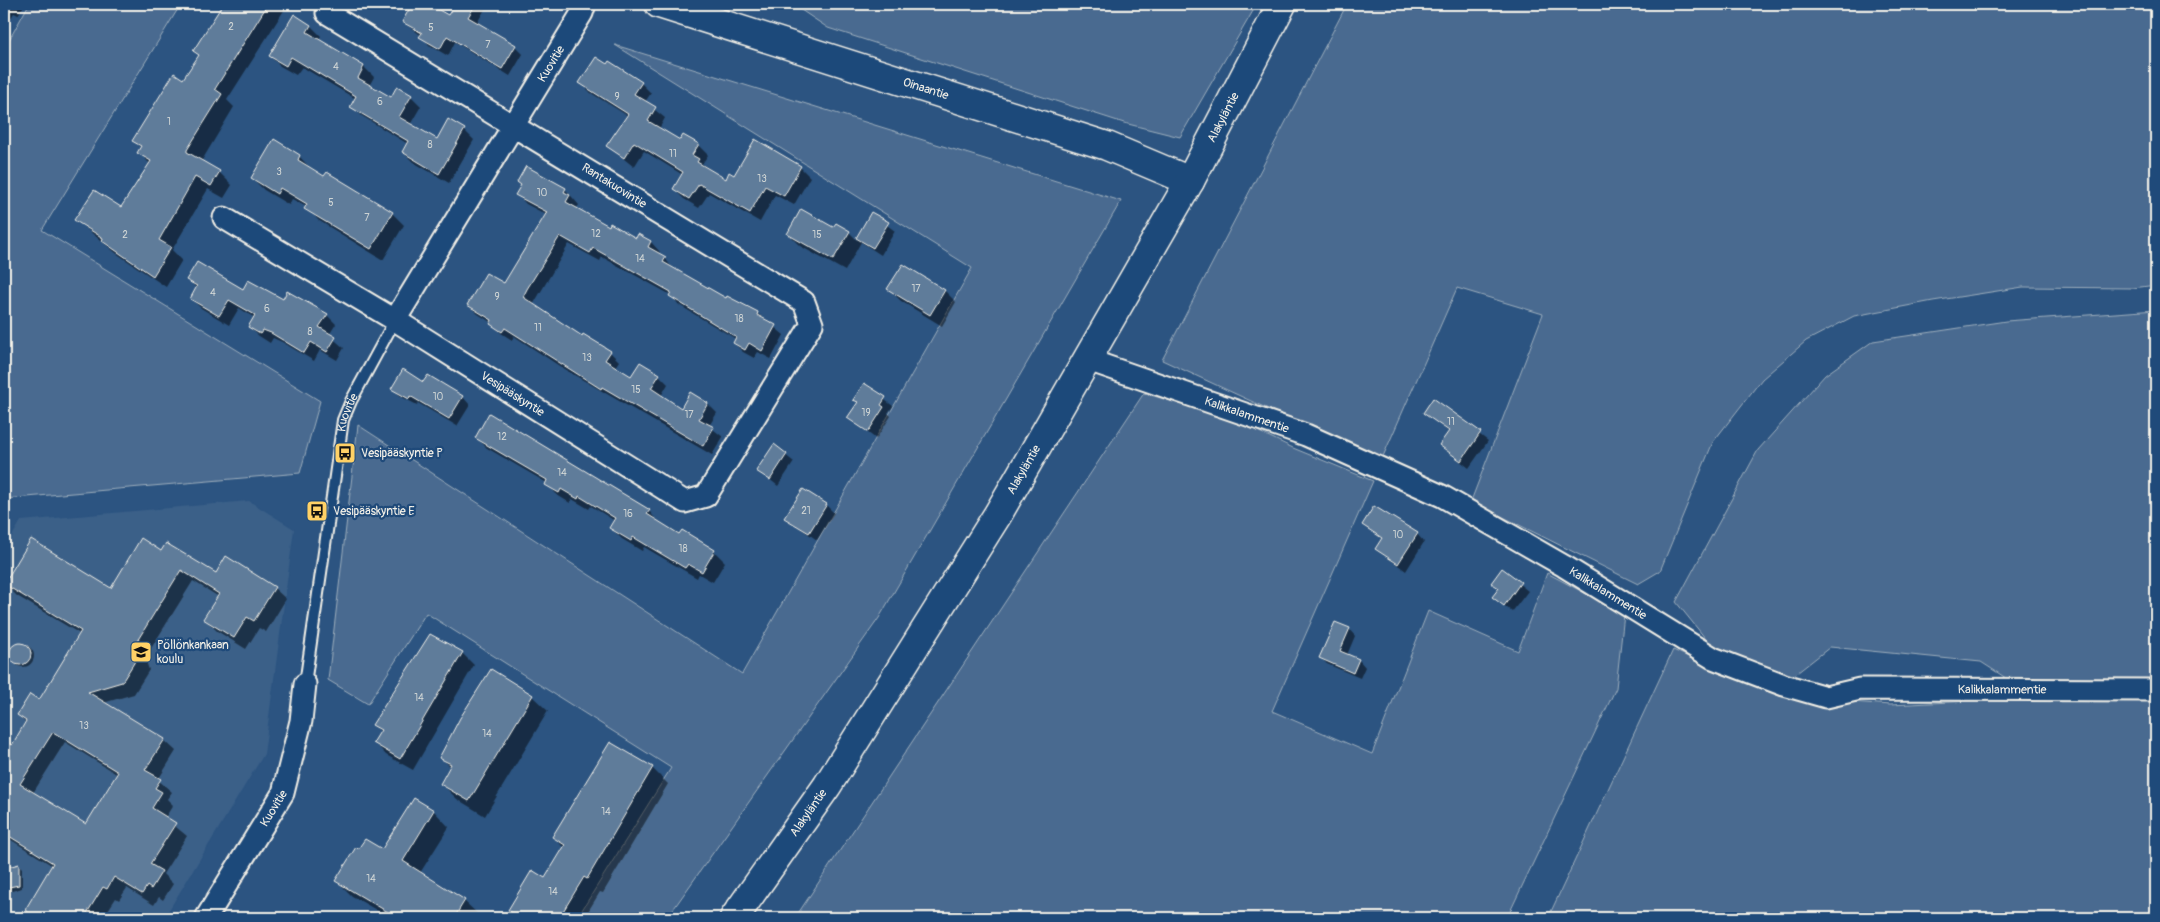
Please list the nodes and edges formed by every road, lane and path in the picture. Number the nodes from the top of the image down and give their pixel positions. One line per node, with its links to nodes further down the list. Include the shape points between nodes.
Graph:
1 (585, 4): 5 (street, Kuovitie)
2 (660, 4): 6 (main road, Oinaantie, via 1107,146)
3 (1282, 4): 6 (main road, Alakyläntie)
4 (327, 13): 5 (street, Rantakuovintie)
5 (514, 124): 8 (street, Kuovitie); 10 (street, Rantakuovintie, via 804,302 812,324)
6 (1190, 181): 9 (main road, Alakyläntie)
7 (224, 218): 8 (street, Vesipääskyntie)
8 (395, 320): 10 (street, Vesipääskyntie, via 685,502 706,496); 11 (lane, Kuovitie, via 350,401 343,420)
9 (1088, 360): 12 (street, Kalikkalammentie, via 1306,435 1442,496 1564,566 1713,658 1784,685 1826,697 1860,689); 14 (main road, Alakyläntie, via 998,514 827,786)
10 (766, 401)
11 (305, 684): 13 (street, Kuovitie, via 299,728 283,793)
12 (2156, 690)
13 (206, 918)
14 (734, 918)

